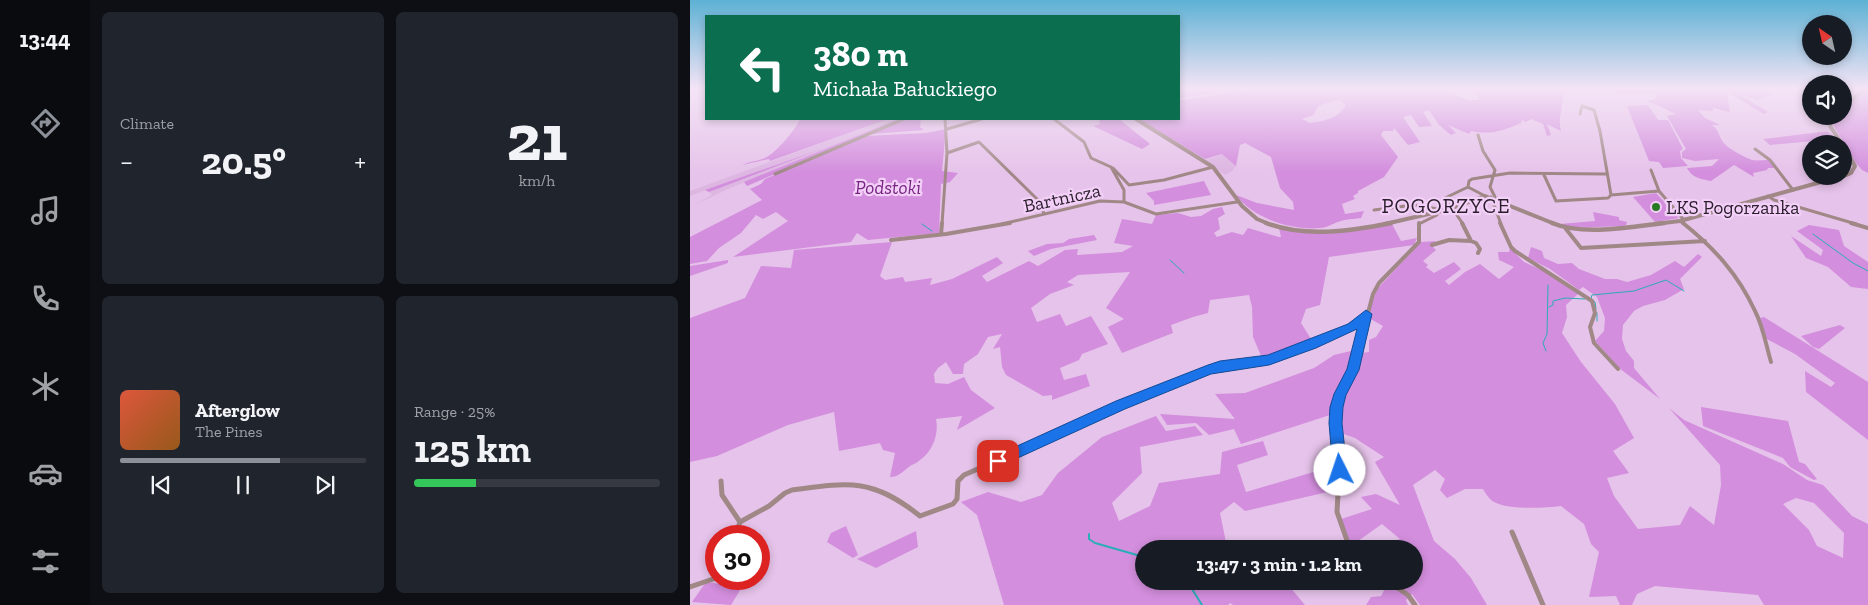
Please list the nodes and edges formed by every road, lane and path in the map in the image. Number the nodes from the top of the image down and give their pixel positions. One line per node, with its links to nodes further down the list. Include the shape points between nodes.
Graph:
1 (1596, 116): 15 (street)
2 (902, 120): 14 (street)
3 (945, 120): 7 (street)
4 (978, 120): 7 (street)
5 (1055, 120): 11 (street, via 1084,142 1092,159)
6 (1138, 120): 12 (street)
7 (947, 128): 10 (street)
8 (1478, 135): 17 (street, via 1495,170)
9 (1755, 149): 20 (street, via 1773,164)
10 (947, 153): 32 (street, via 979,142 1040,202); 36 (street)
11 (1111, 167): 12 (street, via 1128,185); 26 (street, via 1124,190)
12 (1214, 167): 27 (street)
13 (1651, 170): 21 (street)
14 (775, 174)
15 (1606, 174): 16 (street); 22 (street)
16 (1544, 175): 17 (street, via 1510,173); 22 (street, via 1556,201 1608,198)
17 (1493, 176): 19 (street, via 1472,179); 25 (street, via 1490,187)
18 (1811, 185): 20 (street)
19 (1468, 187): 23 (street); 28 (street, via 1445,198)
20 (1793, 190): 24 (street)
21 (1659, 191): 22 (street); 33 (street)
22 (1611, 195)
23 (1485, 196): 25 (street); 28 (street)
24 (1768, 196): 33 (street); 35 (street)
25 (1493, 198): 34 (street); 44 (street, via 1494,210 1515,252 1592,301 1595,313 1590,327 1594,343)
26 (1124, 202): 27 (street, Bartnicza, via 1156,214); 32 (street, Bartnicza, via 1100,201)
27 (1237, 202): 31 (street, via 1267,223 1310,231 1354,230)
28 (1452, 208): 30 (street); 38 (street)
29 (1374, 210): 30 (street, via 1414,205)
30 (1444, 210): 31 (street)
31 (1437, 212): 42 (street, via 1437,215 1419,222 1419,242 1379,283)
32 (1044, 214): 36 (street, Bartnicza, via 1016,222)
33 (1682, 220): 34 (street, via 1634,227); 39 (street)
34 (1566, 228): 39 (street, via 1581,248)
35 (1868, 228)
36 (941, 234): 37 (street, Bartnicza)
37 (891, 240)
38 (1471, 241): 40 (street, via 1449,240); 41 (street, via 1480,249)
39 (1705, 241): 43 (street, via 1732,269 1746,292 1757,315)
40 (1432, 245)
41 (1478, 253)
42 (1366, 314): 46 (street, via 1352,327 1312,344 1269,360 1208,370 1120,405 964,475 958,481 957,499 953,504 923,515 917,515 897,498 856,484 840,483 792,490); 49 (street, via 1353,370 1336,407 1340,457 1337,512)
43 (1771, 362)
44 (1618, 369)
45 (721, 481): 46 (street, via 722,495)
46 (740, 522): 47 (street)
47 (739, 525)
48 (1512, 532): 54 (street)
49 (1346, 540)
50 (705, 582): 51 (street)
51 (690, 587)
52 (1400, 590): 53 (street)
53 (1416, 605)
54 (1543, 605)

